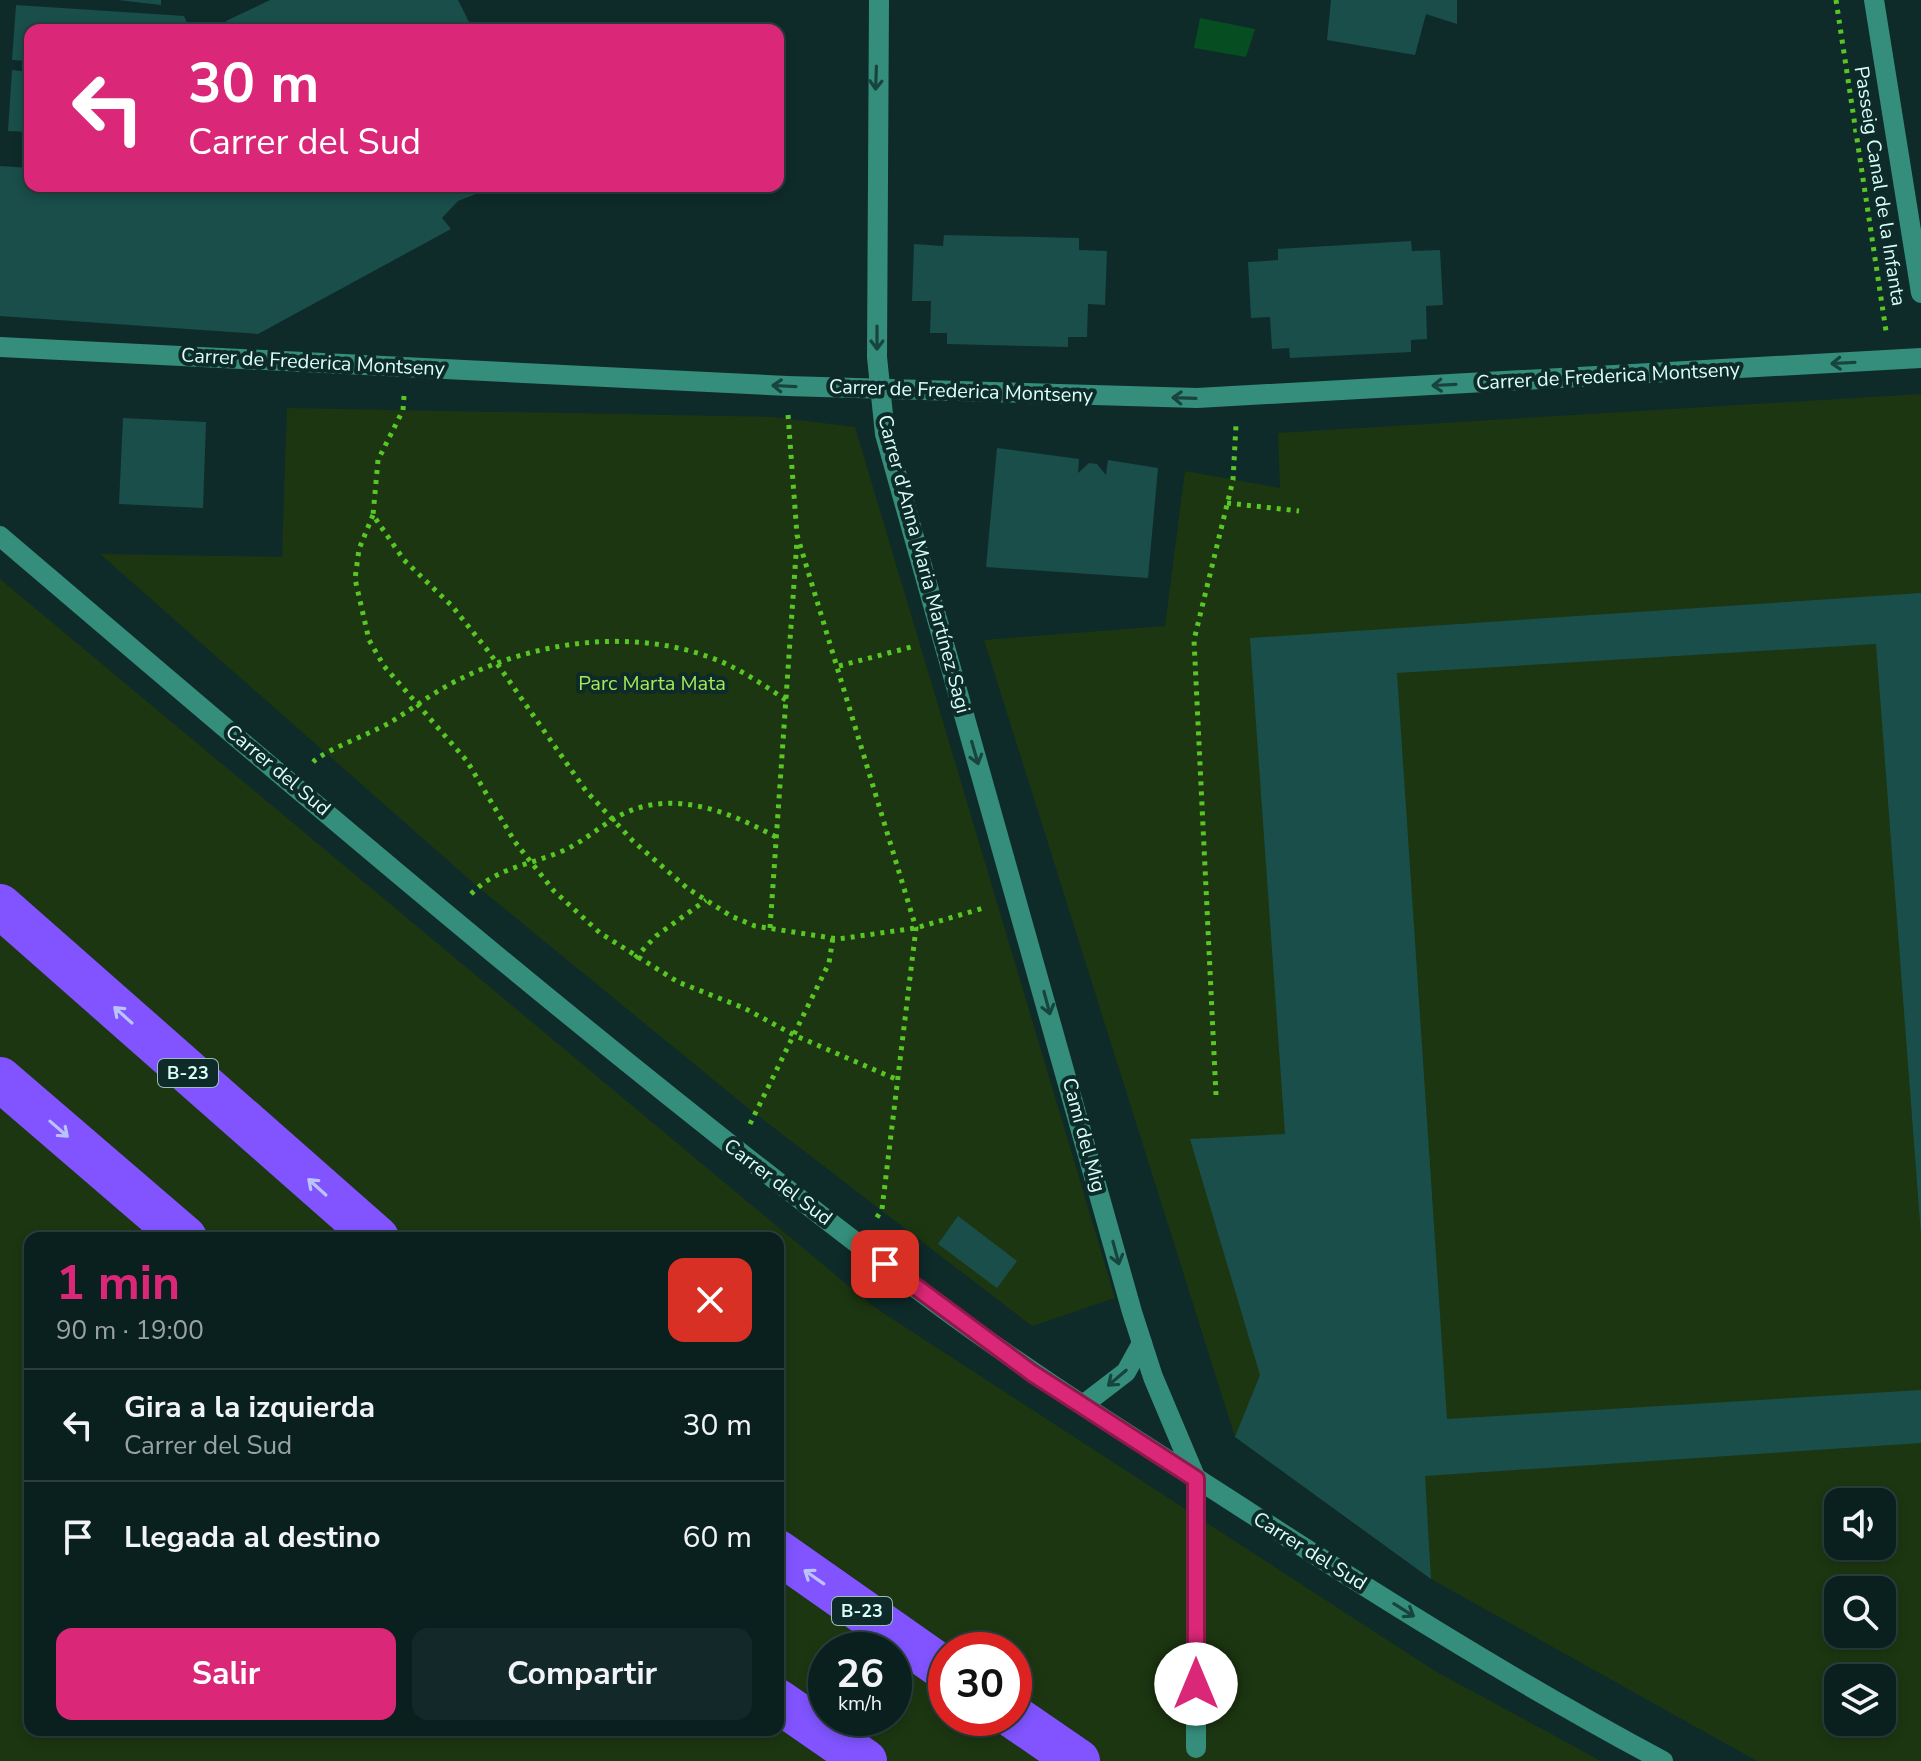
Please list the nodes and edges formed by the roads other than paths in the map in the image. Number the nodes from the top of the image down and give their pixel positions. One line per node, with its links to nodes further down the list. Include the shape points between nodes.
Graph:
1 (879, 0): 6 (street, Carrer d'Anna Maria Martínez Sagi, one-way to 6)
2 (1874, 0): 3 (street)
3 (1921, 293)
4 (0, 347): 6 (street, Carrer de Frederica Montseny, one-way to 4, via 787,386)
5 (1921, 358): 6 (street, Carrer de Frederica Montseny, one-way to 6, via 1197,398)
6 (879, 386): 9 (street, Carrer d'Anna Maria Martínez Sagi, one-way to 9, via 885,434)
7 (0, 536): 14 (street, Carrer del Sud, via 734,1148 1032,1373)
8 (0, 906): 12 (highway, B-23, one-way to 8)
9 (1025, 928): 13 (street, Camí del Mig, one-way to 13)
10 (0, 1079): 11 (highway, one-way to 11)
11 (178, 1232)
12 (370, 1232)
13 (1142, 1343): 14 (street, one-way to 14, via 1126,1372); 15 (street, Camí del Mig)
14 (1083, 1405): 15 (street, Carrer del Sud)
15 (1196, 1479): 20 (street, Camí del Mig); 23 (street, Carrer del Sud, one-way to 23, via 1550,1700)
16 (784, 1556): 17 (highway, B-23, one-way to 16)
17 (928, 1657)
18 (784, 1705): 21 (highway)
19 (1032, 1729): 22 (highway)
20 (1196, 1748)
21 (865, 1761)
22 (1078, 1761)
23 (1663, 1761)

